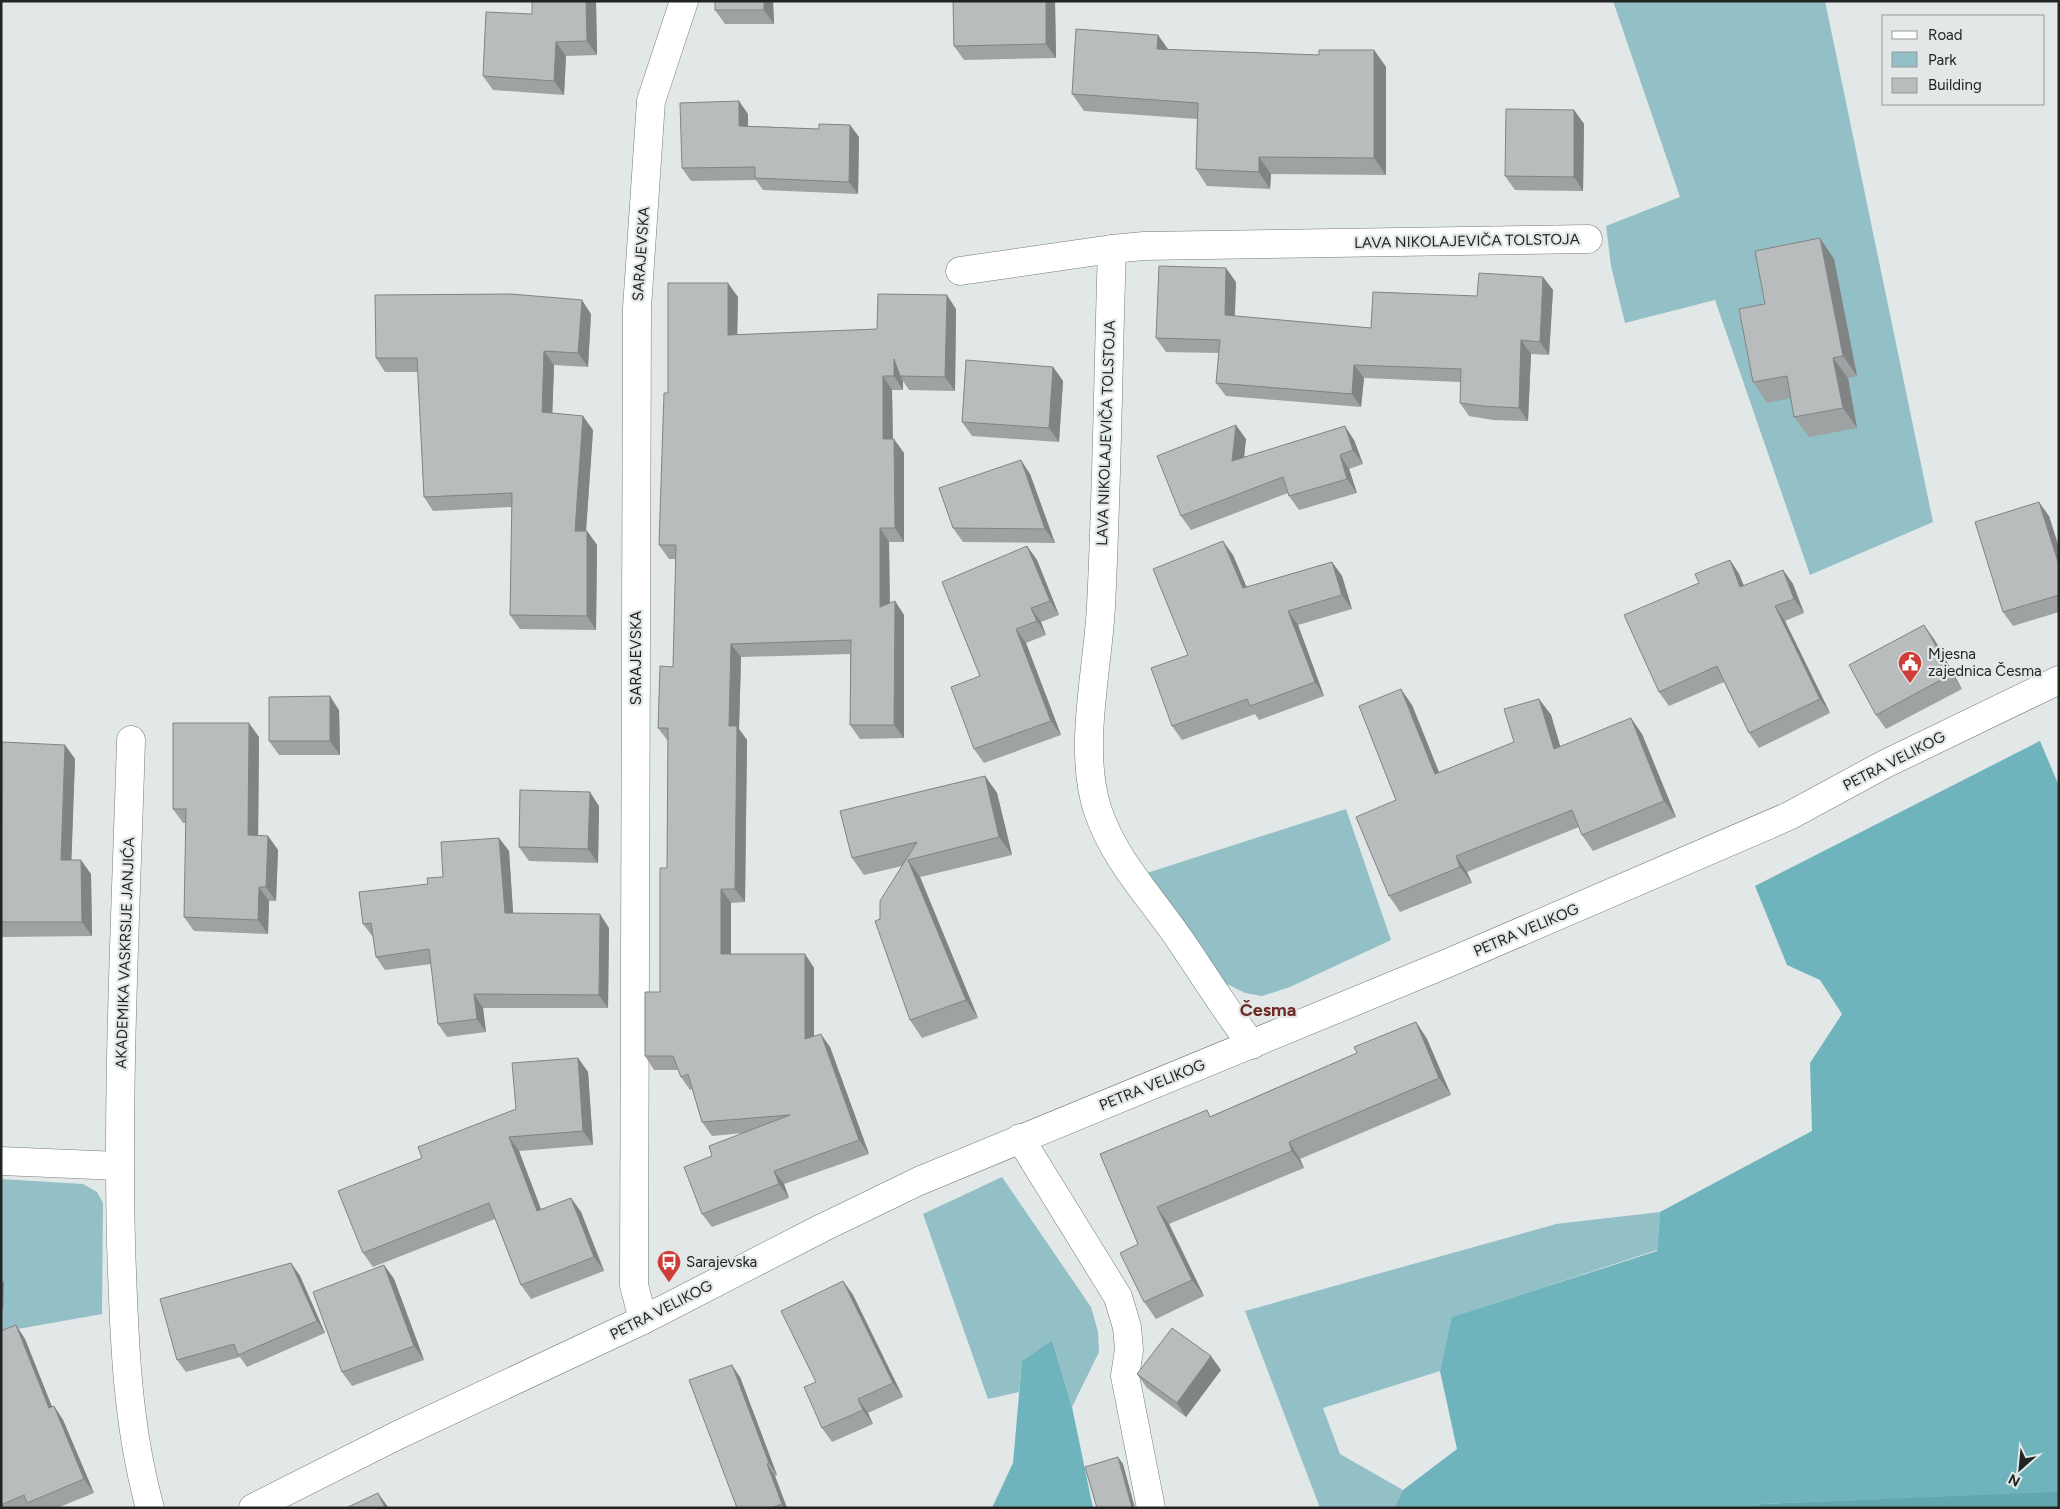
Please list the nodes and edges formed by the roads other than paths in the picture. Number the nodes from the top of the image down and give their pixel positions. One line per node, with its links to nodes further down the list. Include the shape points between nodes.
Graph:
1 (684, 1): 11 (street, SARAJEVSKA, via 651,101 637,308 634,1285)
2 (1588, 239): 3 (street, LAVA NIKOLAJEVIČA TOLSTOJA)
3 (1112, 249): 4 (street); 7 (street, LAVA NIKOLAJEVIČA TOLSTOJA, via 1101,607 1088,756 1091,785 1097,810 1115,850)
4 (960, 271)
5 (2059, 680): 7 (street, PETRA VELIKOG, via 1886,764 1789,816)
6 (131, 740): 10 (street, AKADEMIKA VASKRSIJE JANJIĆA)
7 (1252, 1045): 8 (street, PETRA VELIKOG)
8 (1020, 1138): 11 (street, PETRA VELIKOG, via 910,1185); 14 (street, via 1118,1297 1127,1327 1129,1350 1125,1376)
9 (1, 1161): 10 (street)
10 (119, 1166): 12 (street, AKADEMIKA VASKRSIJE JANJIĆA, via 125,1360 132,1430)
11 (643, 1320): 13 (street, PETRA VELIKOG)
12 (150, 1508)
13 (253, 1508)
14 (1151, 1508)

